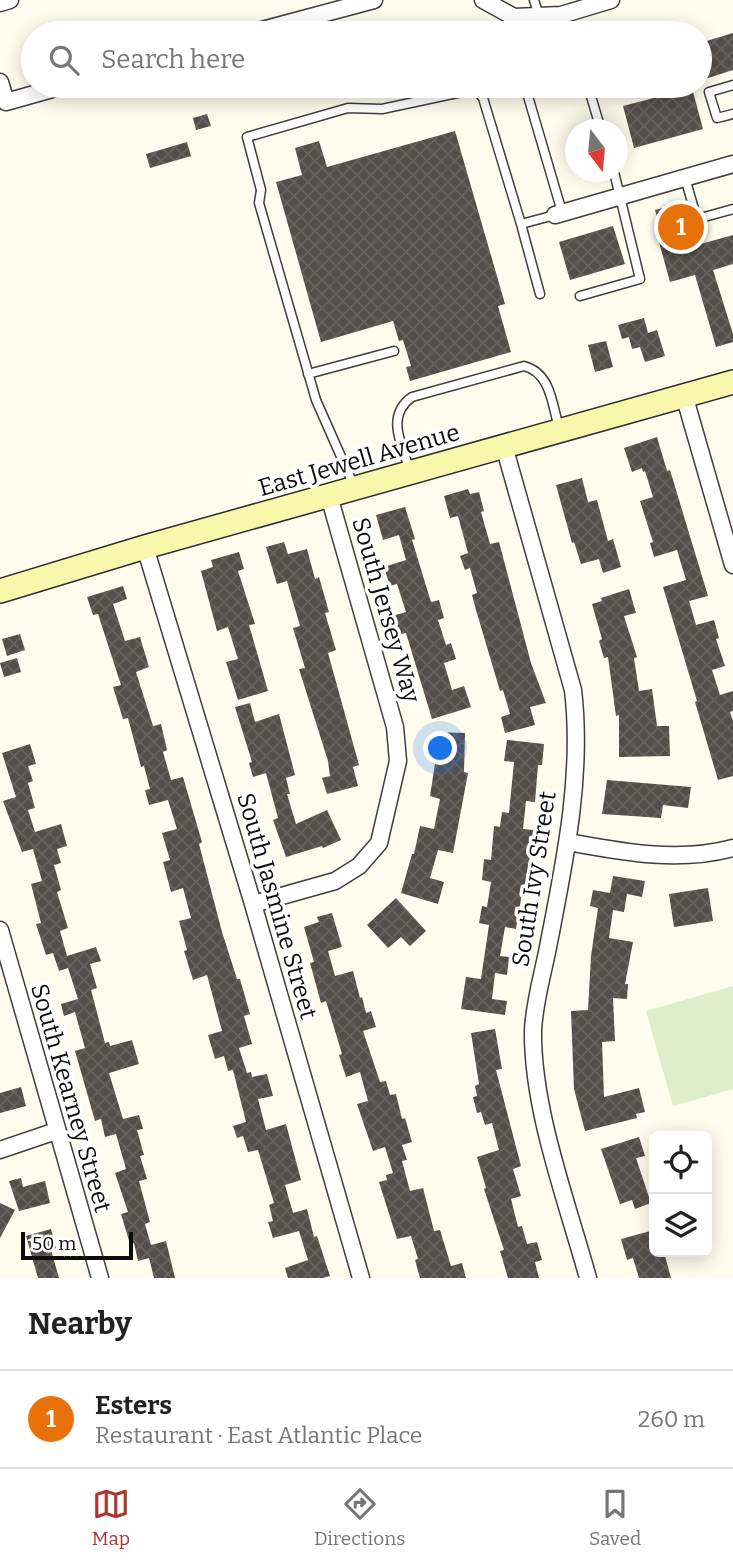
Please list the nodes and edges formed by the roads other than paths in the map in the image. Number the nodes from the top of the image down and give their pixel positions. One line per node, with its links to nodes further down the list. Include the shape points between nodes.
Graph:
1 (10, 0): 5 (street)
2 (374, 0): 7 (street)
3 (483, 0): 10 (street)
4 (611, 0): 6 (street)
5 (0, 3)
6 (590, 3): 8 (street, via 561,15)
7 (333, 5): 9 (street)
8 (537, 8): 11 (street)
9 (286, 21)
10 (509, 21)
11 (519, 21)
12 (0, 82): 15 (street, via 6,102)
13 (733, 85): 14 (lane)
14 (712, 91)
15 (21, 98)
16 (434, 98): 33 (lane, via 382,109 348,108 247,136 261,190 259,202)
17 (484, 98): 29 (lane)
18 (527, 98): 28 (lane)
19 (592, 98): 22 (lane)
20 (711, 98): 21 (lane, via 717,118)
21 (733, 114)
22 (598, 119)
23 (733, 164): 24 (street)
24 (685, 178): 26 (street); 27 (lane, via 697,219)
25 (617, 182): 26 (lane)
26 (621, 196): 28 (street); 31 (lane, via 640,279)
27 (733, 209)
28 (559, 214): 29 (lane)
29 (520, 224): 30 (lane)
30 (540, 294)
31 (580, 296)
32 (394, 351): 33 (lane)
33 (308, 374): 39 (lane)
34 (733, 382): 35 (street, East Jewell Avenue)
35 (684, 396): 36 (street, East Jewell Avenue); 42 (street)
36 (559, 430): 37 (street, East Jewell Avenue); 38 (lane, via 544,377 524,366 412,397 401,405 397,416)
37 (504, 446): 38 (street, East Jewell Avenue); 44 (street, South Ivy Street, via 573,690 577,724)
38 (411, 473): 39 (street, East Jewell Avenue)
39 (356, 489): 40 (street, East Jewell Avenue)
40 (329, 496): 41 (street, East Jewell Avenue); 46 (street, South Jersey Way, via 395,727 398,761 379,843 359,866 335,881)
41 (145, 547): 43 (street, East Jewell Avenue); 46 (street, South Jasmine Street)
42 (733, 565)
43 (0, 591)
44 (568, 842): 45 (street, via 635,855); 52 (street, South Ivy Street, via 533,1027 534,1065 542,1114)
45 (733, 848)
46 (253, 904): 51 (street, South Jasmine Street)
47 (0, 930): 48 (street, South Kearney Street)
48 (56, 1131): 49 (street); 50 (street, South Kearney Street)
49 (0, 1150)
50 (100, 1278)
51 (360, 1278)
52 (588, 1278)

